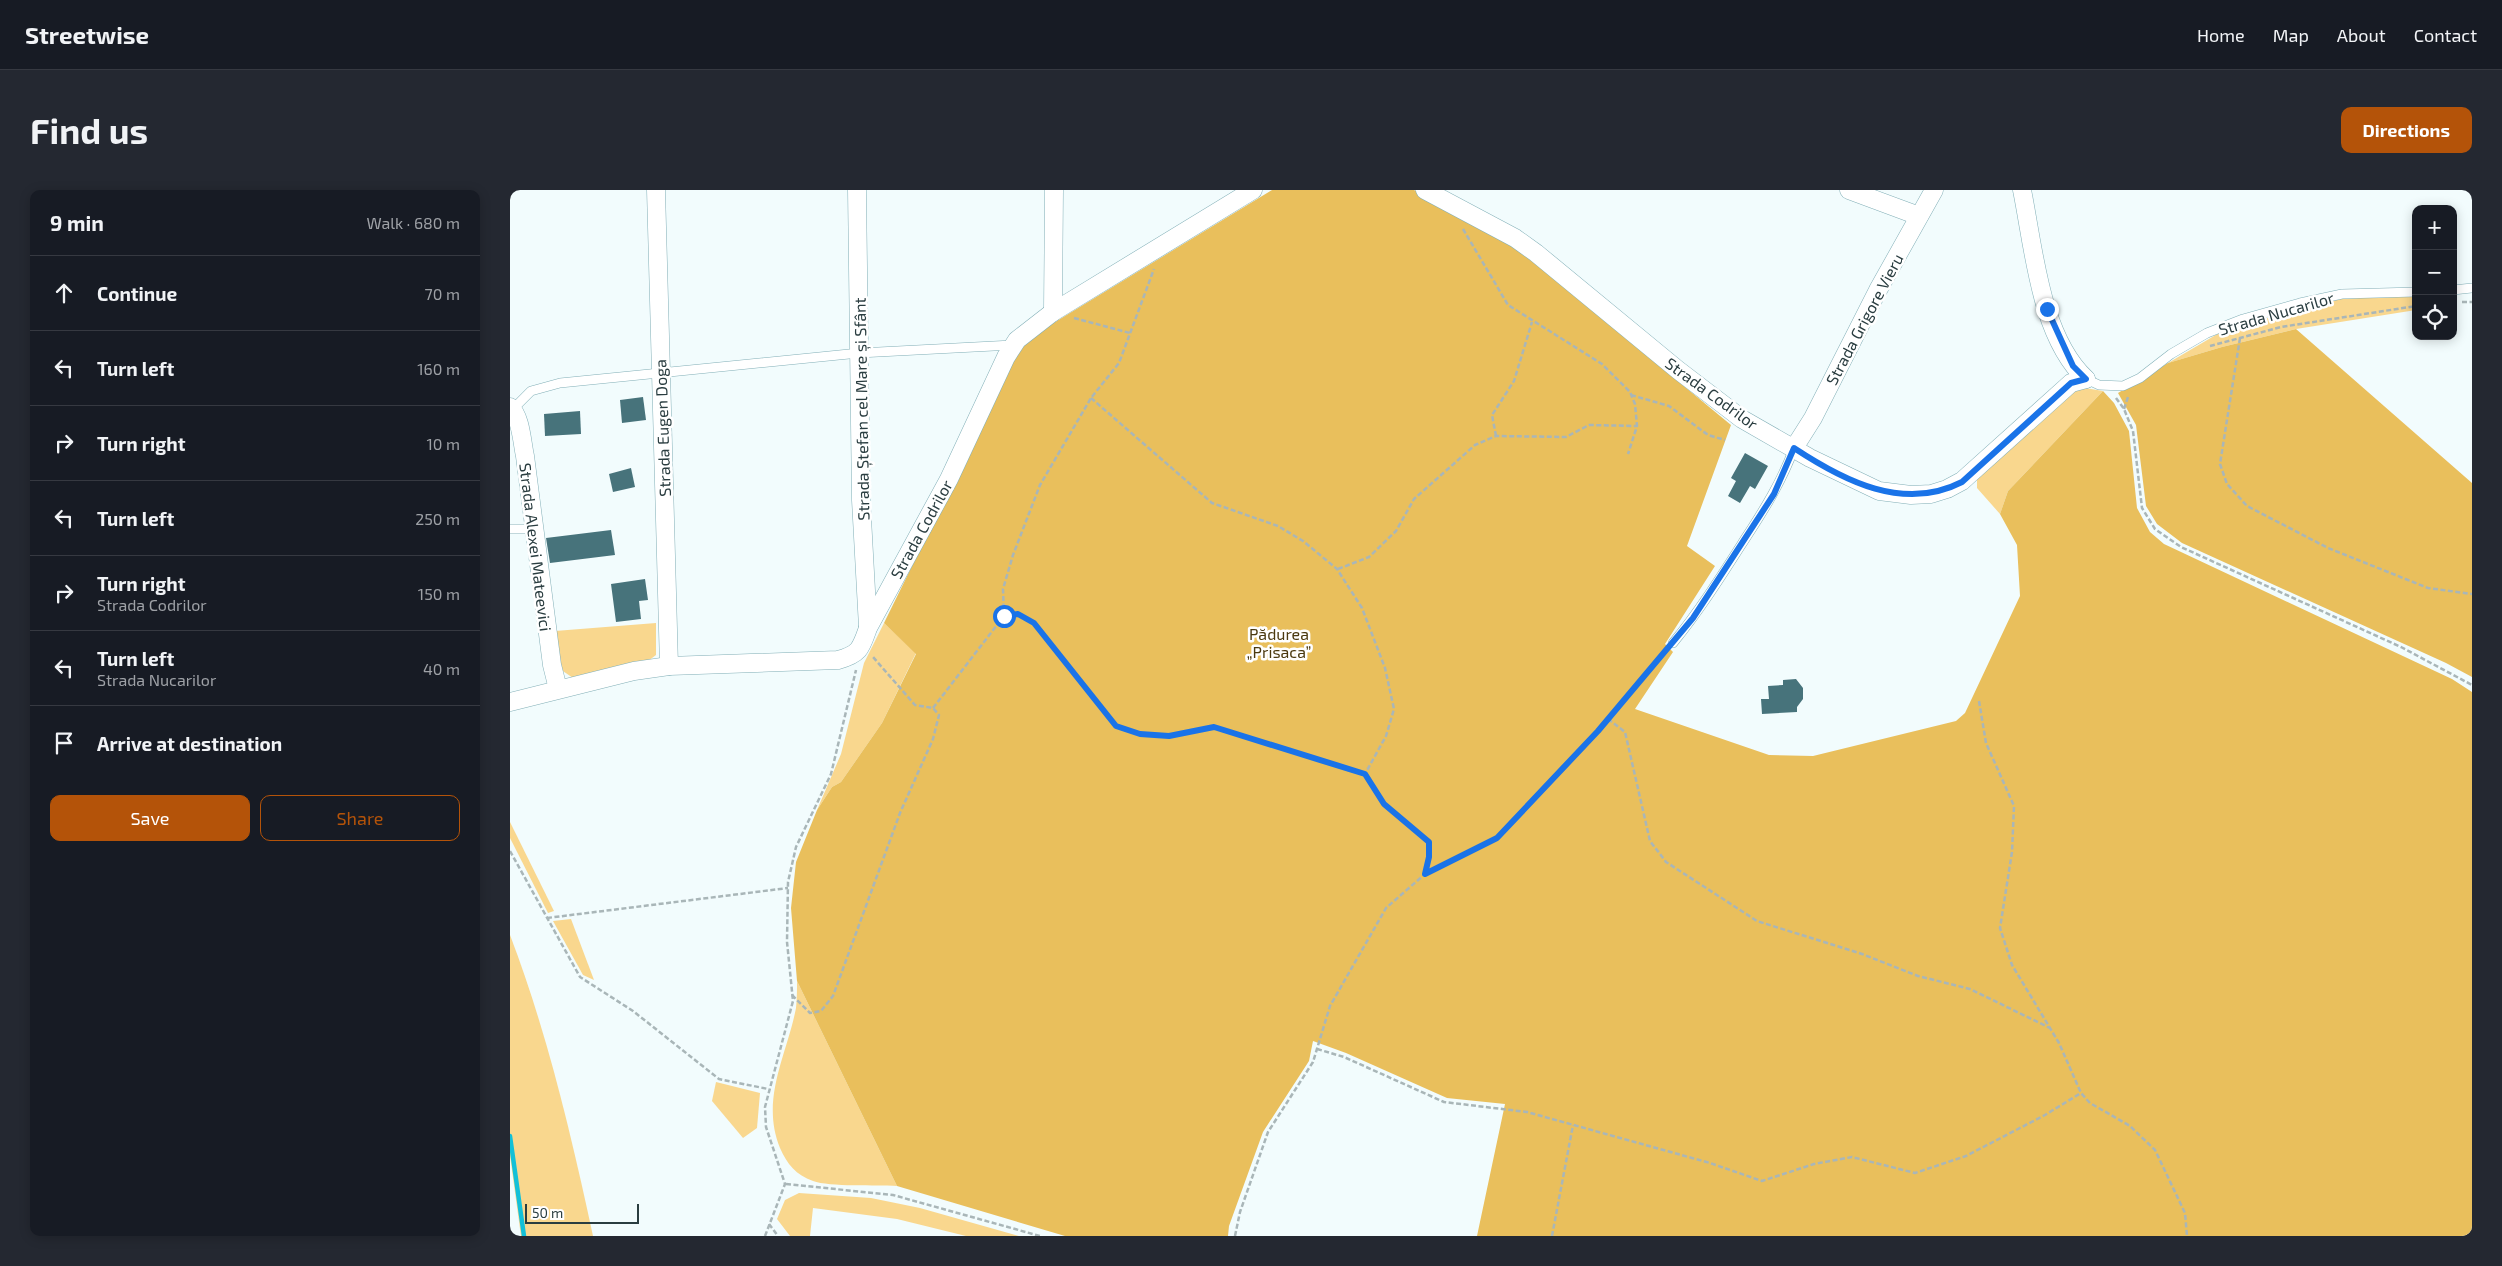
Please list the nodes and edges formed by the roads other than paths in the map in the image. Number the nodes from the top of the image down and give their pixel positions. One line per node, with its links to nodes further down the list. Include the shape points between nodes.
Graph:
1 (656, 190): 17 (street, Strada Eugen Doga)
2 (857, 190): 16 (street, Strada Ștefan cel Mare și Sfânt)
3 (1054, 190): 14 (street)
4 (1253, 190): 9 (street, Strada Codrilor)
5 (1426, 190): 20 (street, Strada Codrilor, via 1529,248 1735,413)
6 (1849, 190): 10 (street)
7 (1934, 190): 10 (street, Strada Grigore Vieru)
8 (2022, 190): 18 (street, via 2047,309 2073,366)
9 (1237, 195): 14 (street, Strada Codrilor)
10 (1919, 216): 20 (street, Strada Grigore Vieru)
11 (2472, 288): 12 (lane)
12 (2457, 290)
13 (2412, 292): 18 (lane, Strada Nucarilor, via 2342,294 2244,319 2208,333 2123,386 2106,386)
14 (1052, 312): 15 (street, Strada Codrilor)
15 (1014, 345): 16 (lane); 23 (street, Strada Codrilor, via 949,478)
16 (860, 353): 17 (lane); 23 (street, Strada Ștefan cel Mare și Sfânt, via 861,500)
17 (660, 374): 19 (lane, via 560,383 531,391); 25 (street, Strada Eugen Doga)
18 (2086, 379): 20 (street, Strada Codrilor, via 2071,383 1962,482 1932,494 1879,491)
19 (512, 408): 22 (street, Strada Alexei Mateevici, via 525,456)
20 (1794, 448): 24 (lane, via 1774,494 1693,618)
21 (510, 529): 22 (lane)
22 (533, 529): 26 (street, Strada Alexei Mateevici)
23 (868, 628): 25 (street, Strada Codrilor, via 861,648 838,660)
24 (1672, 643)
25 (669, 666): 26 (street)
26 (558, 689): 27 (street)
27 (510, 702)

